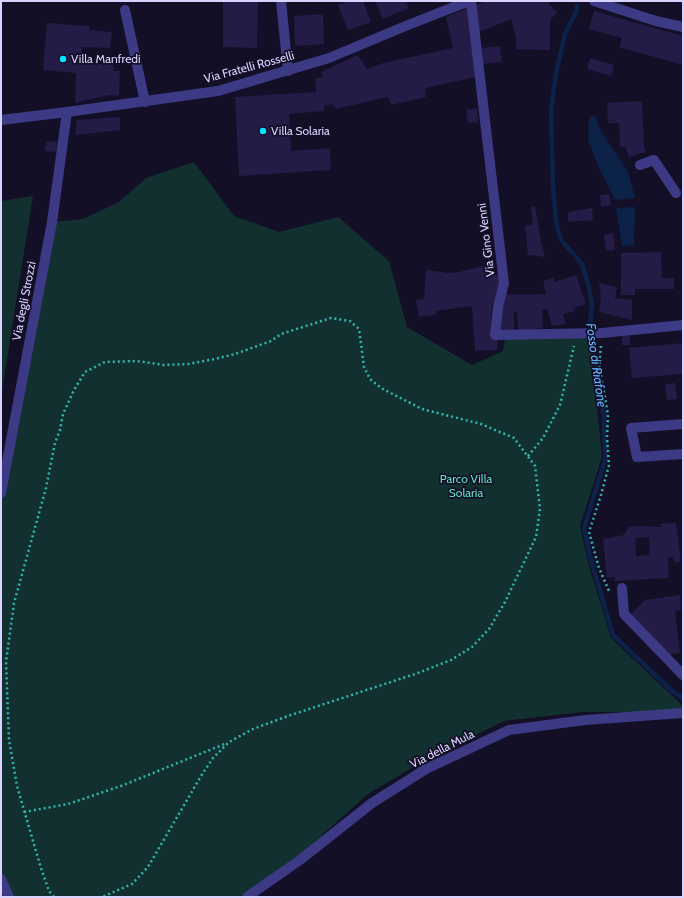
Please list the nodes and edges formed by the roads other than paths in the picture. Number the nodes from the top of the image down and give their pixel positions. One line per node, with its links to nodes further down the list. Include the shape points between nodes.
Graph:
1 (281, 1): 6 (street)
2 (470, 1): 6 (street, Via Fratelli Rosselli, via 329,58); 12 (street, Via Gino Venni, via 504,283 495,335 602,333)
3 (594, 1): 5 (street)
4 (125, 10): 7 (street)
5 (683, 27)
6 (288, 71): 7 (street, Via Fratelli Rosselli, via 218,91)
7 (145, 102): 8 (street, Via Fratelli Rosselli)
8 (67, 112): 9 (street, Via Fratelli Rosselli); 15 (street, Via degli Strozzi, via 52,222)
9 (1, 120)
10 (640, 165): 11 (street, via 654,160)
11 (676, 193)
12 (683, 325)
13 (683, 424): 14 (street, via 631,428 637,457)
14 (683, 454)
15 (1, 493)
16 (622, 588): 17 (street, via 624,614)
17 (683, 675)
18 (683, 713): 21 (street, Via della Mula, via 585,720 509,730 426,769 372,802 300,860)
19 (1, 879): 20 (street)
20 (9, 897)
21 (247, 897)

